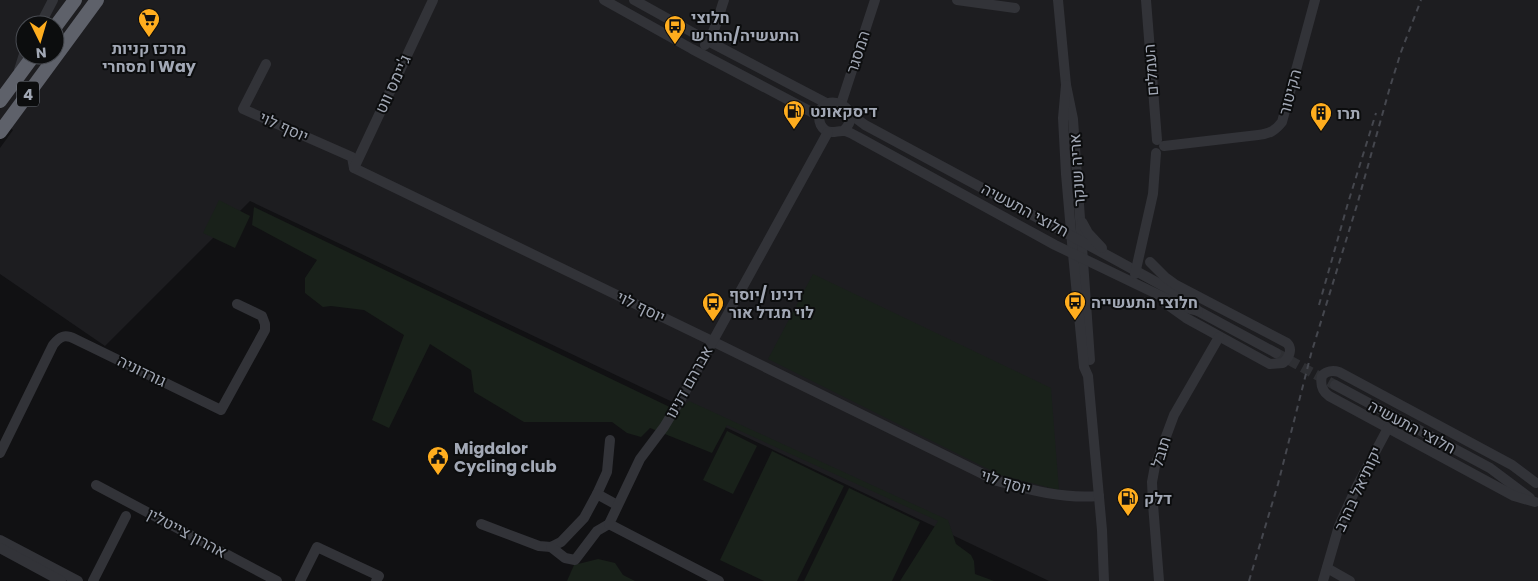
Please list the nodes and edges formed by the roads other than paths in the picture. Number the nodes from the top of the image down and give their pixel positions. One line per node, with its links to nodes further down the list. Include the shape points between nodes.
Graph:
1 (53, 0): 16 (street)
2 (65, 0): 17 (highway)
3 (75, 0): 18 (highway)
4 (97, 0): 20 (highway, 4)
5 (104, 0): 22 (highway)
6 (433, 0): 39 (street, ג'יימס ווט)
7 (604, 0): 21 (street)
8 (634, 0): 19 (street)
9 (724, 0): 19 (street)
10 (875, 0): 32 (street, המסגר)
11 (957, 0): 15 (street)
12 (1058, 0): 29 (street, אריה שנקר)
13 (1146, 0): 38 (street, העמלים)
14 (1315, 0): 38 (street, הקיטור, via 1282,122 1276,130 1263,135)
15 (1016, 8)
16 (45, 15)
17 (55, 15)
18 (64, 15)
19 (708, 41): 21 (street); 31 (street)
20 (65, 43)
21 (692, 49): 34 (street)
22 (65, 50)
23 (266, 64): 39 (street, יוסף לוי, via 243,108 352,157)
24 (21, 65): 28 (street)
25 (22, 65): 28 (highway)
26 (26, 65): 30 (highway, 4)
27 (48, 65): 36 (highway, 4)
28 (19, 70): 30 (highway)
29 (1066, 85): 40 (street, אריה שנקר, via 1073,119); 41 (street, אריה שנקר, via 1063,118)
30 (0, 100)
31 (828, 104): 32 (street); 34 (street)
32 (840, 104): 33 (street, חלוצי התעשיה)
33 (849, 113): 35 (street, via 849,123); 41 (street, חלוצי התעשיה, via 865,126)
34 (819, 116): 37 (street, via 821,126)
35 (843, 131): 37 (street, חלוצי התעשיה); 44 (street, חלוצי התעשיה)
36 (0, 132)
37 (828, 132): 58 (street, אברהם דנינו)
38 (1160, 143): 42 (street, העמלים, via 1153,142 1151,146 1156,153 1153,194)
39 (354, 168): 58 (street, יוסף לוי)
40 (1080, 218): 43 (street, אריה שנקר); 47 (street, via 1088,233)
41 (1071, 235): 43 (street, חלוצי התעשיה); 45 (street, אריה שנקר)
42 (1144, 239): 48 (street); 49 (street)
43 (1082, 240): 46 (street, אריה שנקר); 47 (street, חלוצי התעשיה)
44 (1054, 245): 45 (street, חלוצי התעשיה); 52 (street)
45 (1073, 254): 46 (street, חלוצי התעשיה); 52 (street, אריה שנקר)
46 (1083, 259): 50 (street, חלוצי התעשיה); 52 (street, אריה שנקר)
47 (1116, 260): 49 (street, חלוצי התעשיה)
48 (1150, 262): 53 (street); 57 (street, via 1176,285 1287,343 1289,354 1283,363 1270,364)
49 (1135, 270): 51 (street); 53 (street, חלוצי התעשיה)
50 (1107, 271): 51 (street, חלוצי התעשיה); 52 (street, via 1098,270 1091,274)
51 (1138, 286): 54 (street, חלוצי התעשיה)
52 (1081, 287): 68 (street, אריה שנקר, via 1084,367 1088,376)
53 (1166, 287): 56 (street, חלוצי התעשיה)
54 (1155, 294): 56 (street, חלוצי התעשיה); 57 (street, via 1186,318)
55 (237, 304): 63 (street, גורדוניה, via 262,316 265,330 221,410 76,338 63,336 53,345)
56 (1198, 310): 59 (street, חלוצי התעשיה)
57 (1219, 337): 86 (street, תובל, via 1174,415 1155,466 1152,482)
58 (712, 341): 68 (street, יוסף לוי, via 997,482 1057,495); 70 (street, אברהם דנינו, via 664,427 640,459)
59 (1276, 353)
60 (1334, 385): 64 (street, חלוצי התעשיה)
61 (1388, 428): 65 (street, via 1326,394 1320,383 1323,374 1339,372 1512,465); 69 (street, via 1514,496); 77 (street, יקותיאל בהרב, via 1339,526)
62 (610, 440): 67 (street, via 607,472)
63 (0, 453)
64 (1490, 468): 65 (street, חלוצי התעשיה); 69 (street, חלוצי התעשיה)
65 (1537, 483)
66 (96, 485): 81 (street, אהרון צייטלין)
67 (597, 494): 70 (street); 75 (street, via 584,518 561,542)
68 (1099, 496): 85 (street, אריה שנקר)
69 (1537, 503)
70 (617, 505): 73 (street, אברהם דנינו)
71 (126, 516): 80 (street)
72 (481, 524): 75 (street, via 539,546)
73 (609, 524): 75 (street, via 597,532 575,560 564,558); 84 (street)
74 (0, 540): 79 (street)
75 (551, 547)
76 (0, 548): 78 (street)
77 (1327, 568): 87 (street, יקותיאל בהרב); 88 (street)
78 (59, 581)
79 (78, 581)
80 (93, 581)
81 (277, 581)
82 (300, 581): 83 (street, via 317,547 379,576)
83 (376, 581)
84 (719, 581)
85 (1104, 581)
86 (1159, 581)
87 (1323, 581)
88 (1350, 581)

